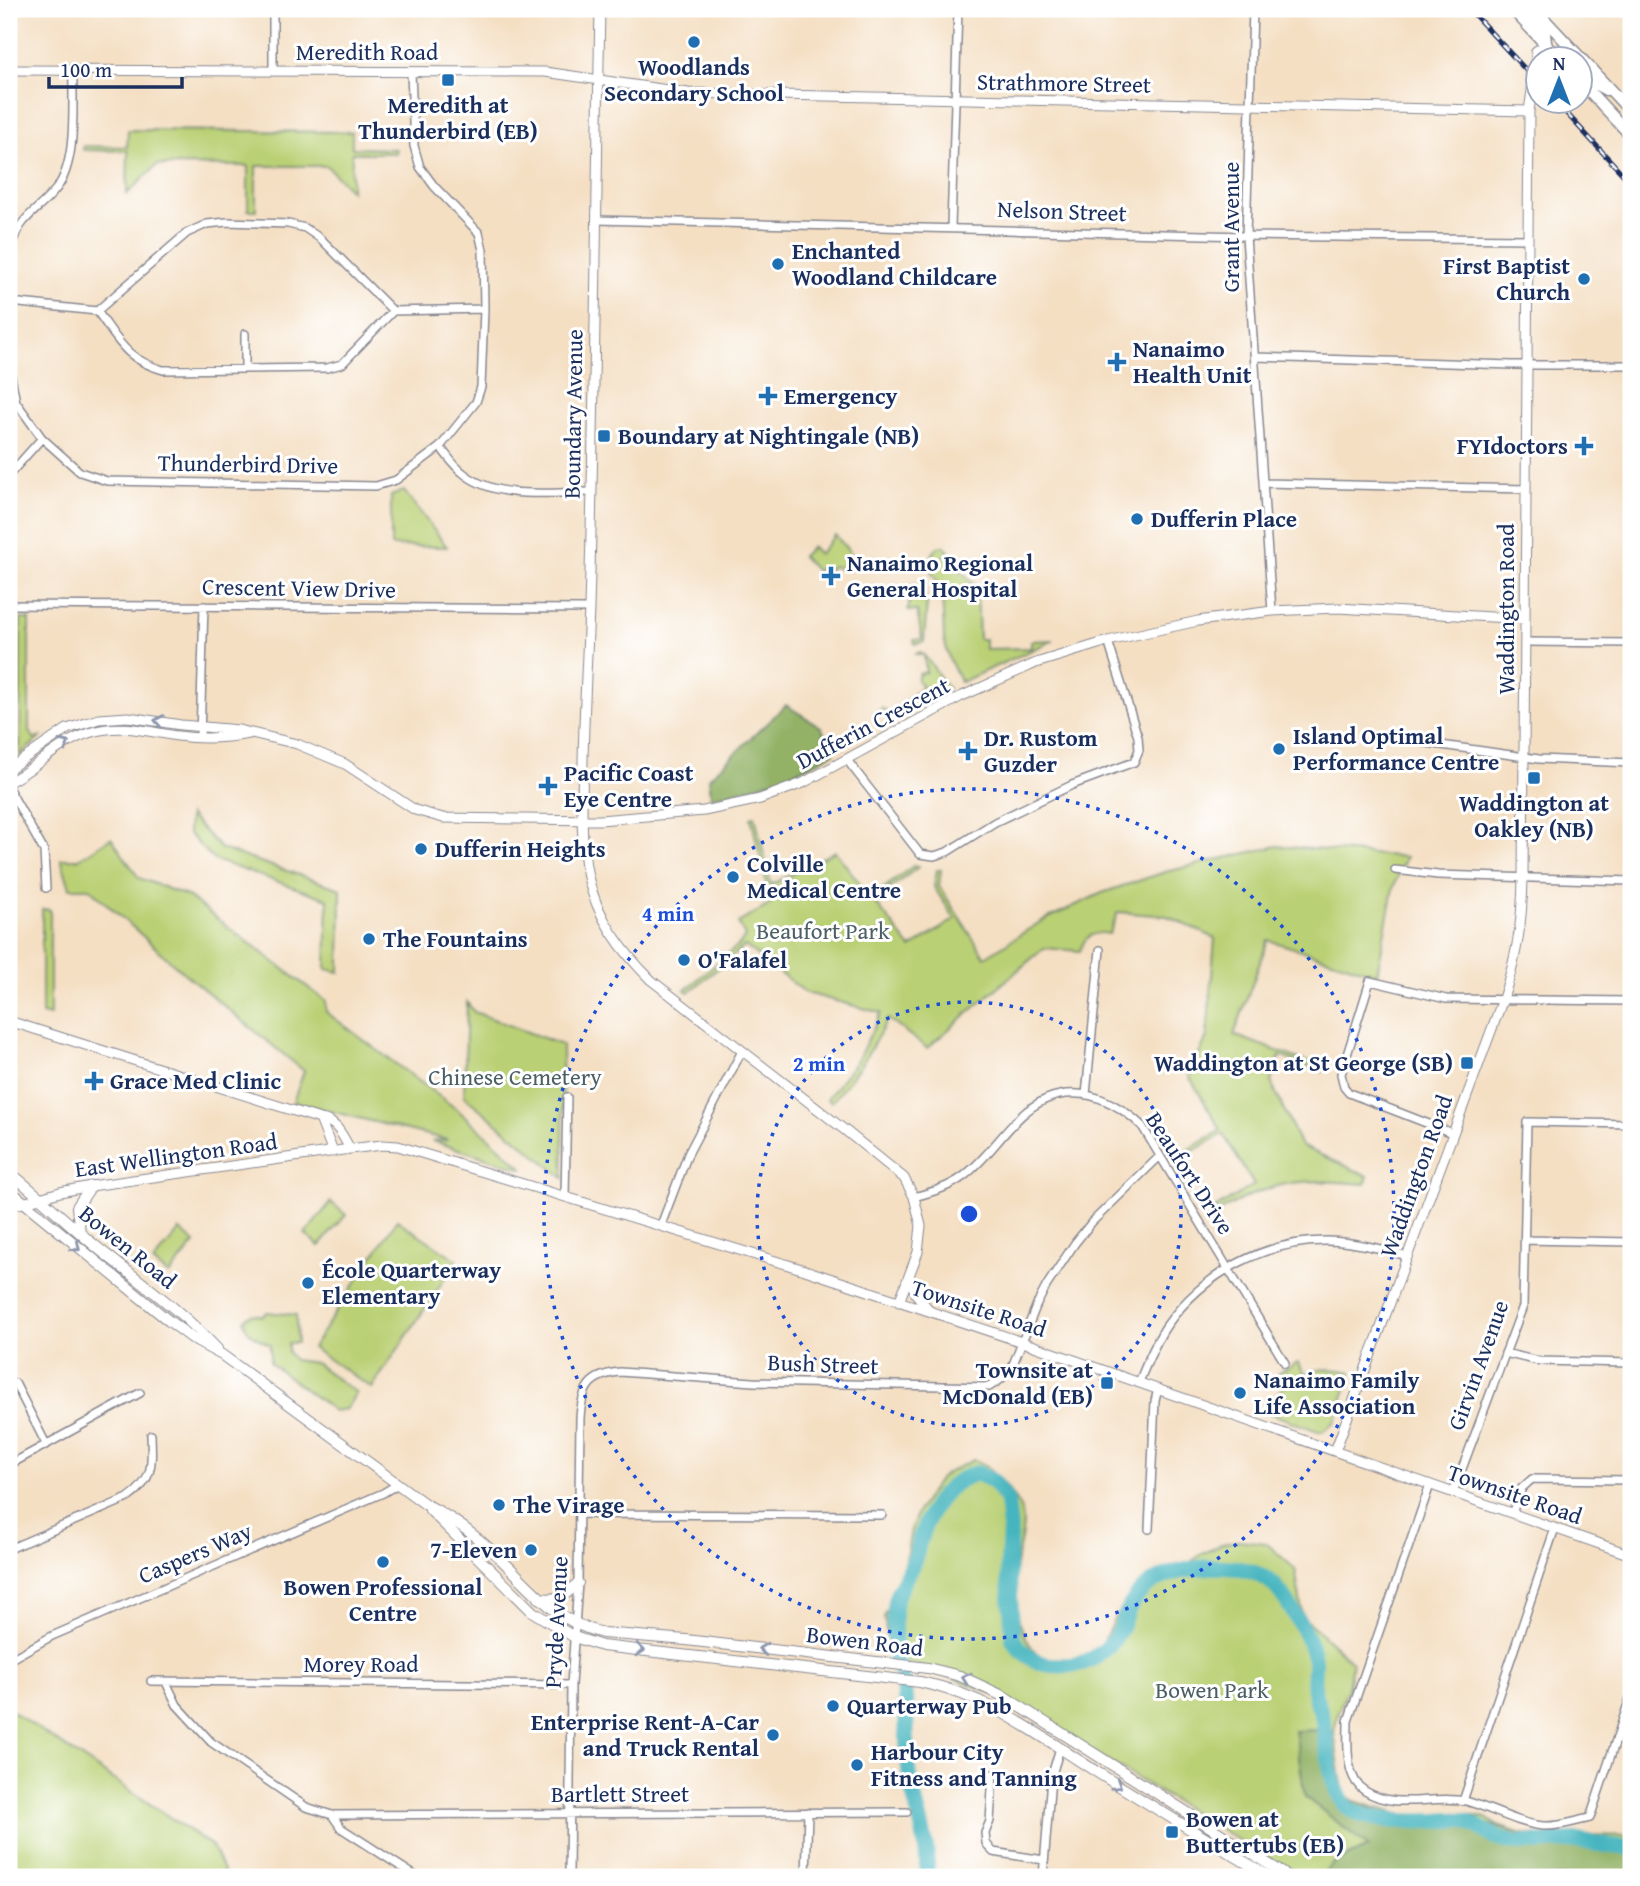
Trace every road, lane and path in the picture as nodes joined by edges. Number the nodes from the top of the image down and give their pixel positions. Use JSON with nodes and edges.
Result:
{"nodes":[{"id":1,"x":273,"y":9,"type":"edge"},
{"id":2,"x":600,"y":9,"type":"edge"},
{"id":3,"x":958,"y":9,"type":"edge"},
{"id":4,"x":1253,"y":9,"type":"edge"},
{"id":5,"x":1512,"y":9,"type":"edge"},
{"id":6,"x":1524,"y":9,"type":"edge"},
{"id":7,"x":1535,"y":9,"type":"edge"},
{"id":8,"x":1547,"y":44,"type":"junction"},
{"id":9,"x":1544,"y":46,"type":"edge"},
{"id":10,"x":1556,"y":46,"type":"edge"},
{"id":11,"x":9,"y":70,"type":"edge"},
{"id":12,"x":73,"y":71,"type":"junction"},
{"id":13,"x":273,"y":71,"type":"junction"},
{"id":14,"x":411,"y":72,"type":"junction"},
{"id":15,"x":599,"y":80,"type":"junction"},
{"id":16,"x":1594,"y":83,"type":"edge"},
{"id":17,"x":1594,"y":96,"type":"edge"},
{"id":18,"x":1617,"y":97,"type":"junction"},
{"id":19,"x":955,"y":100,"type":"junction"},
{"id":20,"x":1251,"y":106,"type":"junction"},
{"id":21,"x":1524,"y":111,"type":"edge"},
{"id":22,"x":1631,"y":111,"type":"edge"},
{"id":23,"x":1529,"y":116,"type":"edge"},
{"id":24,"x":1631,"y":136,"type":"edge"},
{"id":25,"x":596,"y":220,"type":"junction"},
{"id":26,"x":951,"y":228,"type":"junction"},
{"id":27,"x":1245,"y":236,"type":"junction"},
{"id":28,"x":1527,"y":239,"type":"junction"},
{"id":29,"x":10,"y":302,"type":"junction"},
{"id":30,"x":484,"y":309,"type":"junction"},
{"id":31,"x":97,"y":311,"type":"junction"},
{"id":32,"x":393,"y":311,"type":"junction"},
{"id":33,"x":245,"y":334,"type":"dead end"},
{"id":34,"x":1256,"y":357,"type":"junction"},
{"id":35,"x":1527,"y":365,"type":"junction"},
{"id":36,"x":1631,"y":365,"type":"edge"},
{"id":37,"x":245,"y":369,"type":"junction"},
{"id":38,"x":43,"y":438,"type":"junction"},
{"id":39,"x":440,"y":447,"type":"junction"},
{"id":40,"x":9,"y":475,"type":"edge"},
{"id":41,"x":1264,"y":483,"type":"junction"},
{"id":42,"x":1526,"y":489,"type":"junction"},
{"id":43,"x":591,"y":492,"type":"junction"},
{"id":44,"x":9,"y":604,"type":"edge"},
{"id":45,"x":204,"y":606,"type":"junction"},
{"id":46,"x":589,"y":609,"type":"junction"},
{"id":47,"x":1272,"y":611,"type":"junction"},
{"id":48,"x":1525,"y":619,"type":"junction"},
{"id":49,"x":1108,"y":641,"type":"junction"},
{"id":50,"x":1525,"y":642,"type":"junction"},
{"id":51,"x":1631,"y":643,"type":"edge"},
{"id":52,"x":200,"y":732,"type":"junction"},
{"id":53,"x":1420,"y":741,"type":"dead end"},
{"id":54,"x":1524,"y":758,"type":"junction"},
{"id":55,"x":847,"y":760,"type":"junction"},
{"id":56,"x":1631,"y":763,"type":"edge"},
{"id":57,"x":9,"y":769,"type":"edge"},
{"id":58,"x":9,"y":782,"type":"edge"},
{"id":59,"x":9,"y":789,"type":"edge"},
{"id":60,"x":582,"y":820,"type":"junction"},
{"id":61,"x":1395,"y":870,"type":"dead end"},
{"id":62,"x":1523,"y":879,"type":"junction"},
{"id":63,"x":1631,"y":881,"type":"edge"},
{"id":64,"x":46,"y":888,"type":"dead end"},
{"id":65,"x":1100,"y":950,"type":"dead end"},
{"id":66,"x":1503,"y":999,"type":"junction"},
{"id":67,"x":1631,"y":1001,"type":"edge"},
{"id":68,"x":9,"y":1021,"type":"edge"},
{"id":69,"x":742,"y":1051,"type":"junction"},
{"id":70,"x":1086,"y":1095,"type":"junction"},
{"id":71,"x":567,"y":1097,"type":"dead end"},
{"id":72,"x":320,"y":1119,"type":"junction"},
{"id":73,"x":1631,"y":1124,"type":"edge"},
{"id":74,"x":1452,"y":1133,"type":"junction"},
{"id":75,"x":350,"y":1149,"type":"junction"},
{"id":76,"x":333,"y":1152,"type":"junction"},
{"id":77,"x":1160,"y":1156,"type":"junction"},
{"id":78,"x":9,"y":1172,"type":"edge"},
{"id":79,"x":91,"y":1186,"type":"junction"},
{"id":80,"x":9,"y":1190,"type":"edge"},
{"id":81,"x":565,"y":1196,"type":"junction"},
{"id":82,"x":914,"y":1196,"type":"junction"},
{"id":83,"x":40,"y":1198,"type":"junction"},
{"id":84,"x":24,"y":1203,"type":"junction"},
{"id":85,"x":9,"y":1207,"type":"edge"},
{"id":86,"x":661,"y":1225,"type":"junction"},
{"id":87,"x":80,"y":1233,"type":"junction"},
{"id":88,"x":1524,"y":1240,"type":"junction"},
{"id":89,"x":1631,"y":1242,"type":"edge"},
{"id":90,"x":1407,"y":1256,"type":"junction"},
{"id":91,"x":1228,"y":1269,"type":"junction"},
{"id":92,"x":909,"y":1274,"type":"junction"},
{"id":93,"x":899,"y":1302,"type":"junction"},
{"id":94,"x":931,"y":1312,"type":"junction"},
{"id":95,"x":1021,"y":1342,"type":"junction"},
{"id":96,"x":1506,"y":1353,"type":"junction"},
{"id":97,"x":222,"y":1354,"type":"junction"},
{"id":98,"x":1286,"y":1363,"type":"dead end"},
{"id":99,"x":1631,"y":1363,"type":"edge"},
{"id":100,"x":599,"y":1376,"type":"joint"},
{"id":101,"x":1139,"y":1382,"type":"junction"},
{"id":102,"x":15,"y":1383,"type":"dead end"},
{"id":103,"x":1158,"y":1389,"type":"junction"},
{"id":104,"x":140,"y":1393,"type":"dead end"},
{"id":105,"x":151,"y":1435,"type":"dead end"},
{"id":106,"x":46,"y":1444,"type":"junction"},
{"id":107,"x":1335,"y":1451,"type":"junction"},
{"id":108,"x":9,"y":1465,"type":"edge"},
{"id":109,"x":1631,"y":1480,"type":"edge"},
{"id":110,"x":398,"y":1484,"type":"junction"},
{"id":111,"x":1430,"y":1485,"type":"junction"},
{"id":112,"x":1452,"y":1493,"type":"junction"},
{"id":113,"x":425,"y":1504,"type":"junction"},
{"id":114,"x":1512,"y":1513,"type":"junction"},
{"id":115,"x":580,"y":1514,"type":"junction"},
{"id":116,"x":882,"y":1515,"type":"dead end"},
{"id":117,"x":1555,"y":1528,"type":"junction"},
{"id":118,"x":1149,"y":1529,"type":"dead end"},
{"id":119,"x":9,"y":1549,"type":"edge"},
{"id":120,"x":1631,"y":1555,"type":"edge"},
{"id":121,"x":578,"y":1583,"type":"junction"},
{"id":122,"x":538,"y":1598,"type":"junction"},
{"id":123,"x":575,"y":1623,"type":"junction"},
{"id":124,"x":573,"y":1637,"type":"junction"},
{"id":125,"x":9,"y":1660,"type":"edge"},
{"id":126,"x":151,"y":1681,"type":"dead end"},
{"id":127,"x":166,"y":1682,"type":"junction"},
{"id":128,"x":571,"y":1685,"type":"junction"},
{"id":129,"x":1631,"y":1695,"type":"edge"},
{"id":130,"x":1060,"y":1748,"type":"junction"},
{"id":131,"x":993,"y":1774,"type":"dead end"},
{"id":132,"x":1463,"y":1801,"type":"junction"},
{"id":133,"x":807,"y":1812,"type":"junction"},
{"id":134,"x":907,"y":1812,"type":"dead end"},
{"id":135,"x":570,"y":1814,"type":"junction"},
{"id":136,"x":332,"y":1815,"type":"junction"},
{"id":137,"x":1044,"y":1860,"type":"junction"},
{"id":138,"x":417,"y":1877,"type":"edge"},
{"id":139,"x":569,"y":1877,"type":"edge"},
{"id":140,"x":806,"y":1877,"type":"edge"},
{"id":141,"x":1043,"y":1877,"type":"edge"},
{"id":142,"x":1270,"y":1877,"type":"edge"},
{"id":143,"x":1289,"y":1877,"type":"edge"}],
"edges":[{"from":1,"to":13,"type":"street"},
{"from":2,"to":15,"type":"street","name":"Boundary Avenue"},
{"from":3,"to":19,"type":"street"},
{"from":4,"to":20,"type":"street","name":"Grant Avenue"},
{"from":5,"to":8,"type":"main road"},
{"from":6,"to":8,"type":"main road"},
{"from":7,"to":18,"type":"main road"},
{"from":8,"to":9,"type":"street","name":"Waddington Road"},
{"from":8,"to":10,"type":"main road"},
{"from":11,"to":12,"type":"street","name":"Meredith Road"},
{"from":12,"to":13,"type":"street","name":"Meredith Road"},
{"from":12,"to":29,"type":"street","name":"Thunderbird Drive"},
{"from":13,"to":14,"type":"street","name":"Meredith Road"},
{"from":14,"to":15,"type":"street","name":"Meredith Road"},
{"from":14,"to":30,"type":"street","name":"Thunderbird Drive"},
{"from":15,"to":19,"type":"street","name":"Strathmore Street"},
{"from":15,"to":25,"type":"street","name":"Boundary Avenue"},
{"from":16,"to":18,"type":"main road"},
{"from":17,"to":24,"type":"main road"},
{"from":18,"to":22,"type":"main road"},
{"from":19,"to":20,"type":"street","name":"Strathmore Street"},
{"from":19,"to":26,"type":"street"},
{"from":20,"to":21,"type":"street","name":"Strathmore Street"},
{"from":20,"to":27,"type":"street","name":"Grant Avenue"},
{"from":23,"to":28,"type":"street","name":"Waddington Road"},
{"from":25,"to":26,"type":"street","name":"Nelson Street"},
{"from":25,"to":43,"type":"street","name":"Boundary Avenue"},
{"from":26,"to":27,"type":"street","name":"Nelson Street"},
{"from":27,"to":28,"type":"street","name":"Nelson Street"},
{"from":27,"to":34,"type":"street","name":"Grant Avenue"},
{"from":28,"to":35,"type":"street","name":"Waddington Road"},
{"from":29,"to":31,"type":"street"},
{"from":29,"to":38,"type":"street","name":"Thunderbird Drive"},
{"from":30,"to":32,"type":"street"},
{"from":30,"to":39,"type":"street","name":"Thunderbird Drive"},
{"from":31,"to":32,"type":"street"},
{"from":31,"to":37,"type":"street"},
{"from":32,"to":37,"type":"street"},
{"from":33,"to":37,"type":"street"},
{"from":34,"to":35,"type":"street"},
{"from":34,"to":41,"type":"street","name":"Grant Avenue"},
{"from":35,"to":36,"type":"street"},
{"from":35,"to":42,"type":"street","name":"Waddington Road"},
{"from":38,"to":39,"type":"street","name":"Thunderbird Drive"},
{"from":38,"to":40,"type":"street"},
{"from":39,"to":43,"type":"street"},
{"from":41,"to":42,"type":"street"},
{"from":41,"to":47,"type":"street","name":"Grant Avenue"},
{"from":42,"to":48,"type":"street","name":"Waddington Road"},
{"from":43,"to":46,"type":"street","name":"Boundary Avenue"},
{"from":44,"to":45,"type":"street","name":"Crescent View Drive"},
{"from":45,"to":46,"type":"street","name":"Crescent View Drive"},
{"from":45,"to":52,"type":"street"},
{"from":46,"to":60,"type":"street","name":"Boundary Avenue"},
{"from":47,"to":48,"type":"street","name":"Dufferin Crescent"},
{"from":47,"to":49,"type":"street","name":"Dufferin Crescent"},
{"from":48,"to":50,"type":"street","name":"Waddington Road"},
{"from":49,"to":55,"type":"street","name":"Dufferin Crescent"},
{"from":49,"to":55,"type":"street"},
{"from":50,"to":51,"type":"street"},
{"from":50,"to":54,"type":"street","name":"Waddington Road"},
{"from":52,"to":57,"type":"street","name":"Dufferin Crescent","one_way":true},
{"from":58,"to":52,"type":"street","name":"Dufferin Crescent","one_way":true},
{"from":52,"to":60,"type":"street","name":"Dufferin Crescent"},
{"from":53,"to":54,"type":"street"},
{"from":54,"to":56,"type":"street"},
{"from":54,"to":62,"type":"street","name":"Waddington Road"},
{"from":55,"to":60,"type":"street","name":"Dufferin Crescent"},
{"from":59,"to":64,"type":"street"},
{"from":60,"to":69,"type":"street","name":"Boundary Avenue"},
{"from":61,"to":62,"type":"street"},
{"from":62,"to":63,"type":"street"},
{"from":62,"to":66,"type":"street","name":"Waddington Road"},
{"from":65,"to":70,"type":"street"},
{"from":66,"to":67,"type":"street"},
{"from":66,"to":74,"type":"street","name":"Waddington Road"},
{"from":66,"to":74,"type":"street"},
{"from":68,"to":72,"type":"street"},
{"from":69,"to":82,"type":"street","name":"Boundary Avenue"},
{"from":69,"to":86,"type":"street"},
{"from":70,"to":77,"type":"street","name":"Beaufort Drive"},
{"from":70,"to":82,"type":"street","name":"Beaufort Drive"},
{"from":71,"to":81,"type":"street"},
{"from":72,"to":75,"type":"street"},
{"from":72,"to":76,"type":"street"},
{"from":73,"to":88,"type":"street","name":"Girvin Avenue"},
{"from":74,"to":90,"type":"street","name":"Waddington Road"},
{"from":75,"to":76,"type":"street","name":"East Wellington Road"},
{"from":75,"to":81,"type":"street","name":"Townsite Road"},
{"from":76,"to":79,"type":"street","name":"East Wellington Road"},
{"from":77,"to":91,"type":"street","name":"Beaufort Drive"},
{"from":77,"to":95,"type":"street","name":"Bush Street"},
{"from":78,"to":83,"type":"main road","name":"Bowen Road"},
{"from":79,"to":83,"type":"street","name":"East Wellington Road"},
{"from":79,"to":87,"type":"main road"},
{"from":80,"to":84,"type":"main road","name":"Bowen Road"},
{"from":81,"to":86,"type":"street","name":"Townsite Road"},
{"from":82,"to":92,"type":"street"},
{"from":83,"to":84,"type":"street","name":"East Wellington Road"},
{"from":83,"to":87,"type":"main road","name":"Bowen Road"},
{"from":84,"to":85,"type":"street","name":"East Wellington Road"},
{"from":84,"to":97,"type":"main road","name":"Bowen Road","one_way":true},
{"from":86,"to":93,"type":"street","name":"Townsite Road"},
{"from":87,"to":97,"type":"main road","name":"Bowen Road"},
{"from":88,"to":89,"type":"street"},
{"from":88,"to":96,"type":"street","name":"Girvin Avenue"},
{"from":90,"to":91,"type":"street"},
{"from":90,"to":107,"type":"street","name":"Waddington Road"},
{"from":91,"to":98,"type":"street","name":"Beaufort Drive"},
{"from":91,"to":101,"type":"street"},
{"from":92,"to":93,"type":"street"},
{"from":92,"to":94,"type":"street"},
{"from":93,"to":94,"type":"street","name":"Townsite Road"},
{"from":94,"to":95,"type":"street","name":"Townsite Road"},
{"from":95,"to":100,"type":"street","name":"Bush Street"},
{"from":95,"to":101,"type":"street","name":"Townsite Road"},
{"from":96,"to":99,"type":"street"},
{"from":96,"to":112,"type":"street","name":"Girvin Avenue"},
{"from":97,"to":110,"type":"main road","name":"Bowen Road"},
{"from":100,"to":115,"type":"street","name":"Pryde Avenue"},
{"from":101,"to":103,"type":"street","name":"Townsite Road"},
{"from":102,"to":106,"type":"street"},
{"from":103,"to":107,"type":"street","name":"Townsite Road"},
{"from":103,"to":118,"type":"street"},
{"from":104,"to":106,"type":"street"},
{"from":105,"to":119,"type":"street"},
{"from":106,"to":108,"type":"street"},
{"from":107,"to":111,"type":"street","name":"Townsite Road"},
{"from":109,"to":114,"type":"street"},
{"from":110,"to":113,"type":"main road","name":"Bowen Road"},
{"from":110,"to":125,"type":"street","name":"Caspers Way"},
{"from":111,"to":112,"type":"street","name":"Townsite Road"},
{"from":111,"to":132,"type":"street"},
{"from":112,"to":114,"type":"street","name":"Townsite Road"},
{"from":113,"to":122,"type":"main road","name":"Bowen Road"},
{"from":113,"to":124,"type":"main road","name":"Bowen Road"},
{"from":114,"to":117,"type":"street","name":"Townsite Road"},
{"from":115,"to":116,"type":"street"},
{"from":115,"to":121,"type":"street","name":"Pryde Avenue"},
{"from":117,"to":120,"type":"street","name":"Townsite Road"},
{"from":117,"to":132,"type":"street"},
{"from":121,"to":122,"type":"main road"},
{"from":121,"to":123,"type":"street","name":"Pryde Avenue"},
{"from":122,"to":123,"type":"main road","name":"Bowen Road"},
{"from":123,"to":124,"type":"street","name":"Pryde Avenue"},
{"from":143,"to":123,"type":"main road","name":"Bowen Road","one_way":true},
{"from":124,"to":128,"type":"street","name":"Pryde Avenue"},
{"from":124,"to":130,"type":"main road","name":"Bowen Road","one_way":true},
{"from":126,"to":127,"type":"street","name":"Morey Road"},
{"from":127,"to":128,"type":"street","name":"Morey Road"},
{"from":127,"to":136,"type":"street"},
{"from":128,"to":135,"type":"street","name":"Pryde Avenue"},
{"from":129,"to":132,"type":"street"},
{"from":130,"to":137,"type":"street"},
{"from":130,"to":142,"type":"main road","name":"Bowen Road","one_way":true},
{"from":131,"to":137,"type":"street"},
{"from":133,"to":134,"type":"street","name":"Bartlett Street"},
{"from":133,"to":135,"type":"street","name":"Bartlett Street"},
{"from":133,"to":140,"type":"street"},
{"from":135,"to":136,"type":"street","name":"Bartlett Street"},
{"from":135,"to":139,"type":"street","name":"Pryde Avenue"},
{"from":136,"to":138,"type":"street"},
{"from":137,"to":141,"type":"street"}]}
